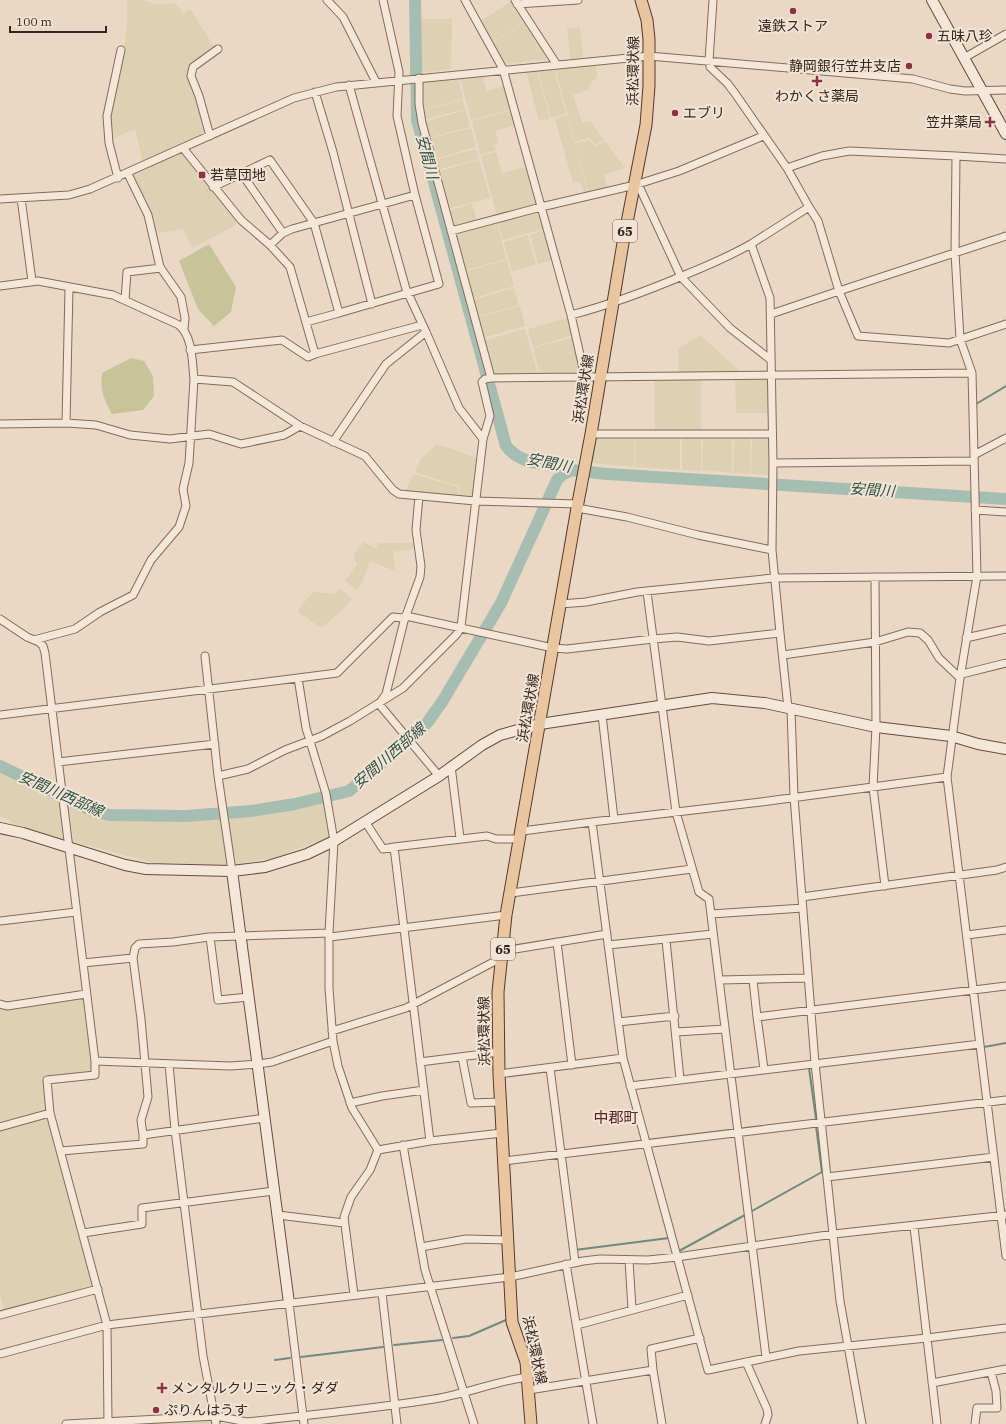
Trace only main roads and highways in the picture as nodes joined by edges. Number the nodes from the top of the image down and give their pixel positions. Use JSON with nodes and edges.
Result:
{"nodes":[{"id":1,"x":641,"y":0,"type":"edge"},
{"id":2,"x":531,"y":1424,"type":"edge"}],
"edges":[{"from":1,"to":2,"type":"main road","name":"浜松環状線","number":"65"}]}
